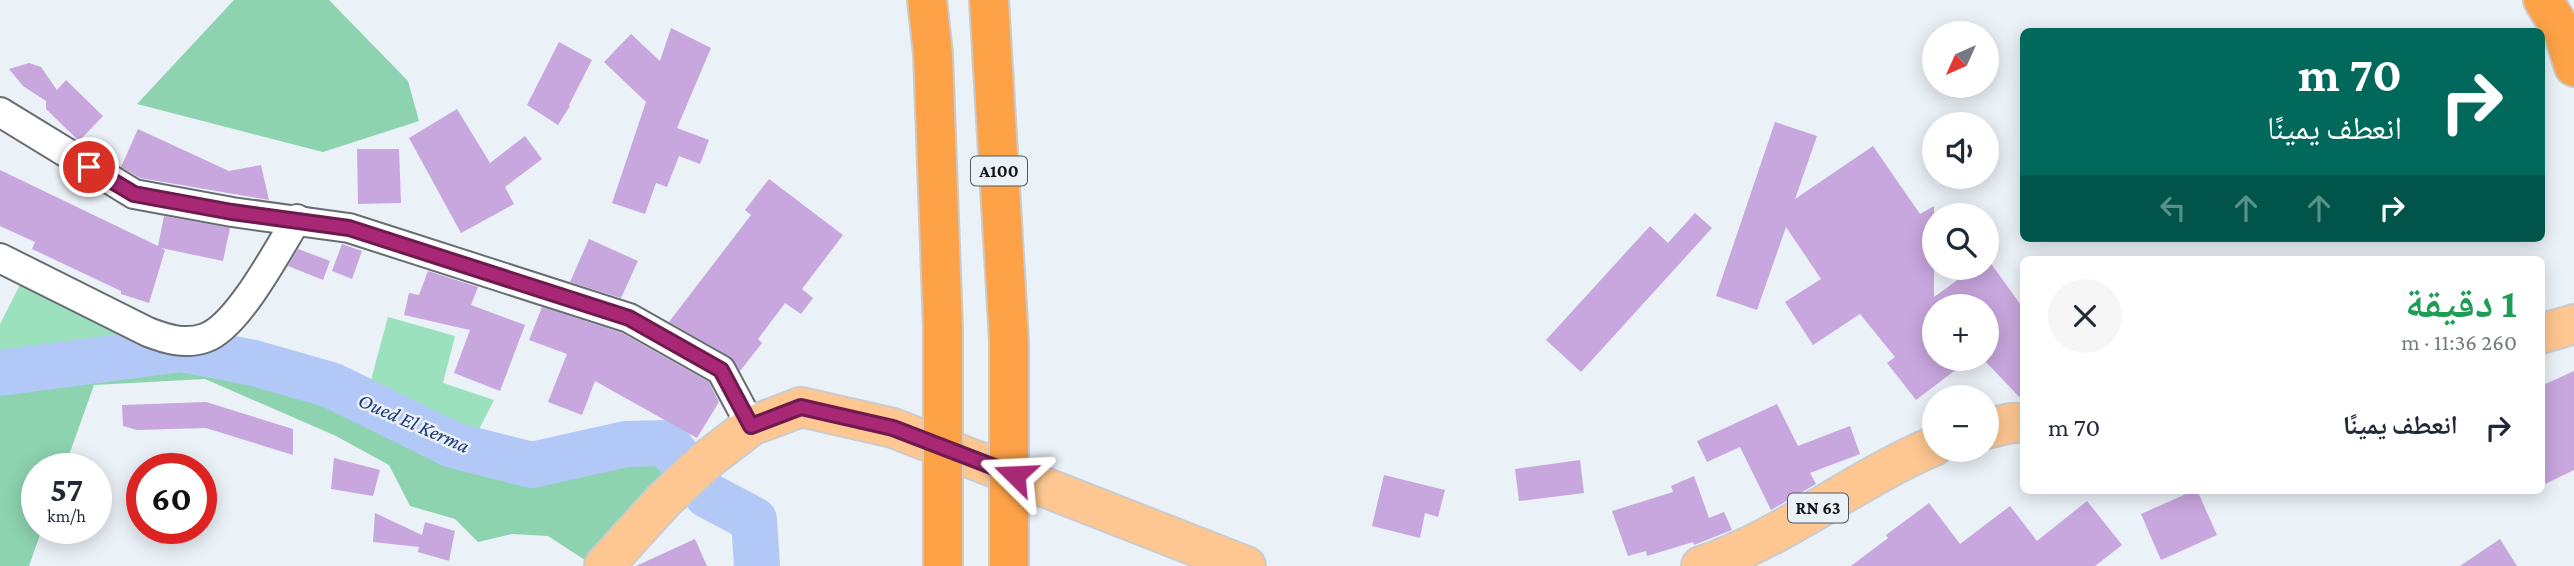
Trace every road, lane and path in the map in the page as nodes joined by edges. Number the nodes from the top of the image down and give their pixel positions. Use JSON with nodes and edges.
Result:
{"nodes":[{"id":1,"x":925,"y":0,"type":"edge"},
{"id":2,"x":989,"y":0,"type":"edge"},
{"id":3,"x":2554,"y":5,"type":"edge"},
{"id":4,"x":2574,"y":67,"type":"edge"},
{"id":5,"x":0,"y":112,"type":"edge"},
{"id":6,"x":297,"y":219,"type":"junction"},
{"id":7,"x":0,"y":258,"type":"edge"},
{"id":8,"x":2574,"y":324,"type":"edge"},
{"id":9,"x":2545,"y":333,"type":"edge"},
{"id":10,"x":2020,"y":423,"type":"edge"},
{"id":11,"x":751,"y":426,"type":"junction"},
{"id":12,"x":1999,"y":426,"type":"edge"},
{"id":13,"x":1922,"y":451,"type":"edge"},
{"id":14,"x":604,"y":566,"type":"edge"},
{"id":15,"x":943,"y":566,"type":"edge"},
{"id":16,"x":1009,"y":566,"type":"edge"},
{"id":17,"x":1247,"y":566,"type":"edge"},
{"id":18,"x":1701,"y":566,"type":"edge"}],
"edges":[{"from":1,"to":15,"type":"highway","bridge":true},
{"from":2,"to":16,"type":"highway","name":"A100","number":"A100","bridge":true},
{"from":3,"to":4,"type":"highway"},
{"from":5,"to":6,"type":"street"},
{"from":6,"to":7,"type":"street"},
{"from":6,"to":11,"type":"street"},
{"from":8,"to":9,"type":"main road"},
{"from":10,"to":12,"type":"main road"},
{"from":11,"to":14,"type":"main road"},
{"from":11,"to":17,"type":"main road"},
{"from":13,"to":18,"type":"main road","number":"RN 63"}]}
